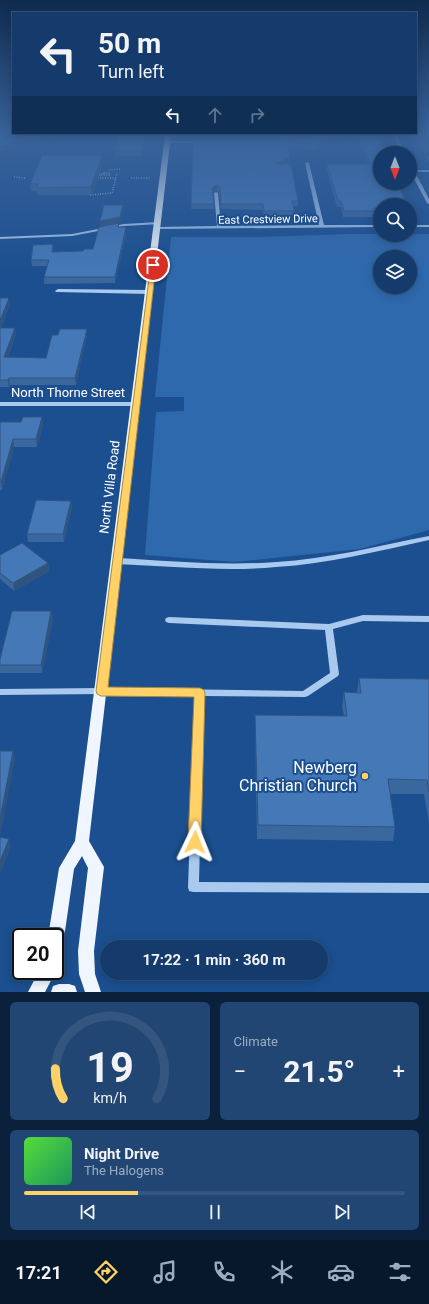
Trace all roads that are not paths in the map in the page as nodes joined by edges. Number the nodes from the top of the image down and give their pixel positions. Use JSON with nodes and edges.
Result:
{"nodes":[{"id":1,"x":162,"y":181,"type":"edge"},
{"id":2,"x":311,"y":181,"type":"edge"},
{"id":3,"x":418,"y":181,"type":"edge"},
{"id":4,"x":216,"y":193,"type":"edge"},
{"id":5,"x":429,"y":203,"type":"edge"},
{"id":6,"x":157,"y":226,"type":"junction"},
{"id":7,"x":373,"y":226,"type":"edge"},
{"id":8,"x":417,"y":226,"type":"edge"},
{"id":9,"x":429,"y":226,"type":"edge"},
{"id":10,"x":322,"y":227,"type":"junction"},
{"id":11,"x":219,"y":228,"type":"junction"},
{"id":12,"x":0,"y":238,"type":"edge"},
{"id":13,"x":58,"y":291,"type":"dead end"},
{"id":14,"x":150,"y":292,"type":"junction"},
{"id":15,"x":0,"y":404,"type":"edge"},
{"id":16,"x":137,"y":404,"type":"junction"},
{"id":17,"x":429,"y":538,"type":"edge"},
{"id":18,"x":117,"y":561,"type":"junction"},
{"id":19,"x":429,"y":619,"type":"edge"},
{"id":20,"x":169,"y":620,"type":"dead end"},
{"id":21,"x":329,"y":628,"type":"junction"},
{"id":22,"x":101,"y":691,"type":"junction"},
{"id":23,"x":0,"y":692,"type":"edge"},
{"id":24,"x":200,"y":693,"type":"junction"},
{"id":25,"x":82,"y":842,"type":"junction"},
{"id":26,"x":429,"y":888,"type":"edge"},
{"id":27,"x":58,"y":928,"type":"edge"},
{"id":28,"x":43,"y":980,"type":"edge"},
{"id":29,"x":36,"y":992,"type":"edge"},
{"id":30,"x":59,"y":992,"type":"edge"},
{"id":31,"x":69,"y":992,"type":"edge"},
{"id":32,"x":93,"y":992,"type":"edge"}],
"edges":[{"from":1,"to":6,"type":"main road","name":"North Villa Road"},
{"from":2,"to":10,"type":"street"},
{"from":3,"to":5,"type":"street"},
{"from":4,"to":11,"type":"street"},
{"from":6,"to":11,"type":"street","name":"East Crestview Drive"},
{"from":6,"to":12,"type":"street","name":"East Crestview Drive"},
{"from":6,"to":14,"type":"main road","name":"North Villa Road"},
{"from":7,"to":10,"type":"street","name":"East Crestview Drive"},
{"from":8,"to":9,"type":"street"},
{"from":10,"to":11,"type":"street","name":"East Crestview Drive"},
{"from":13,"to":14,"type":"street"},
{"from":14,"to":16,"type":"main road","name":"North Villa Road"},
{"from":15,"to":16,"type":"street","name":"North Thorne Street"},
{"from":16,"to":18,"type":"main road","name":"North Villa Road"},
{"from":17,"to":18,"type":"street"},
{"from":18,"to":22,"type":"main road","name":"North Villa Road"},
{"from":19,"to":21,"type":"street"},
{"from":20,"to":21,"type":"street"},
{"from":21,"to":24,"type":"street"},
{"from":22,"to":23,"type":"street"},
{"from":22,"to":24,"type":"street"},
{"from":22,"to":25,"type":"main road","name":"North Villa Road"},
{"from":24,"to":26,"type":"street"},
{"from":25,"to":27,"type":"main road","name":"North Villa Road"},
{"from":25,"to":32,"type":"main road"},
{"from":28,"to":29,"type":"main road"},
{"from":30,"to":31,"type":"main road"}]}
